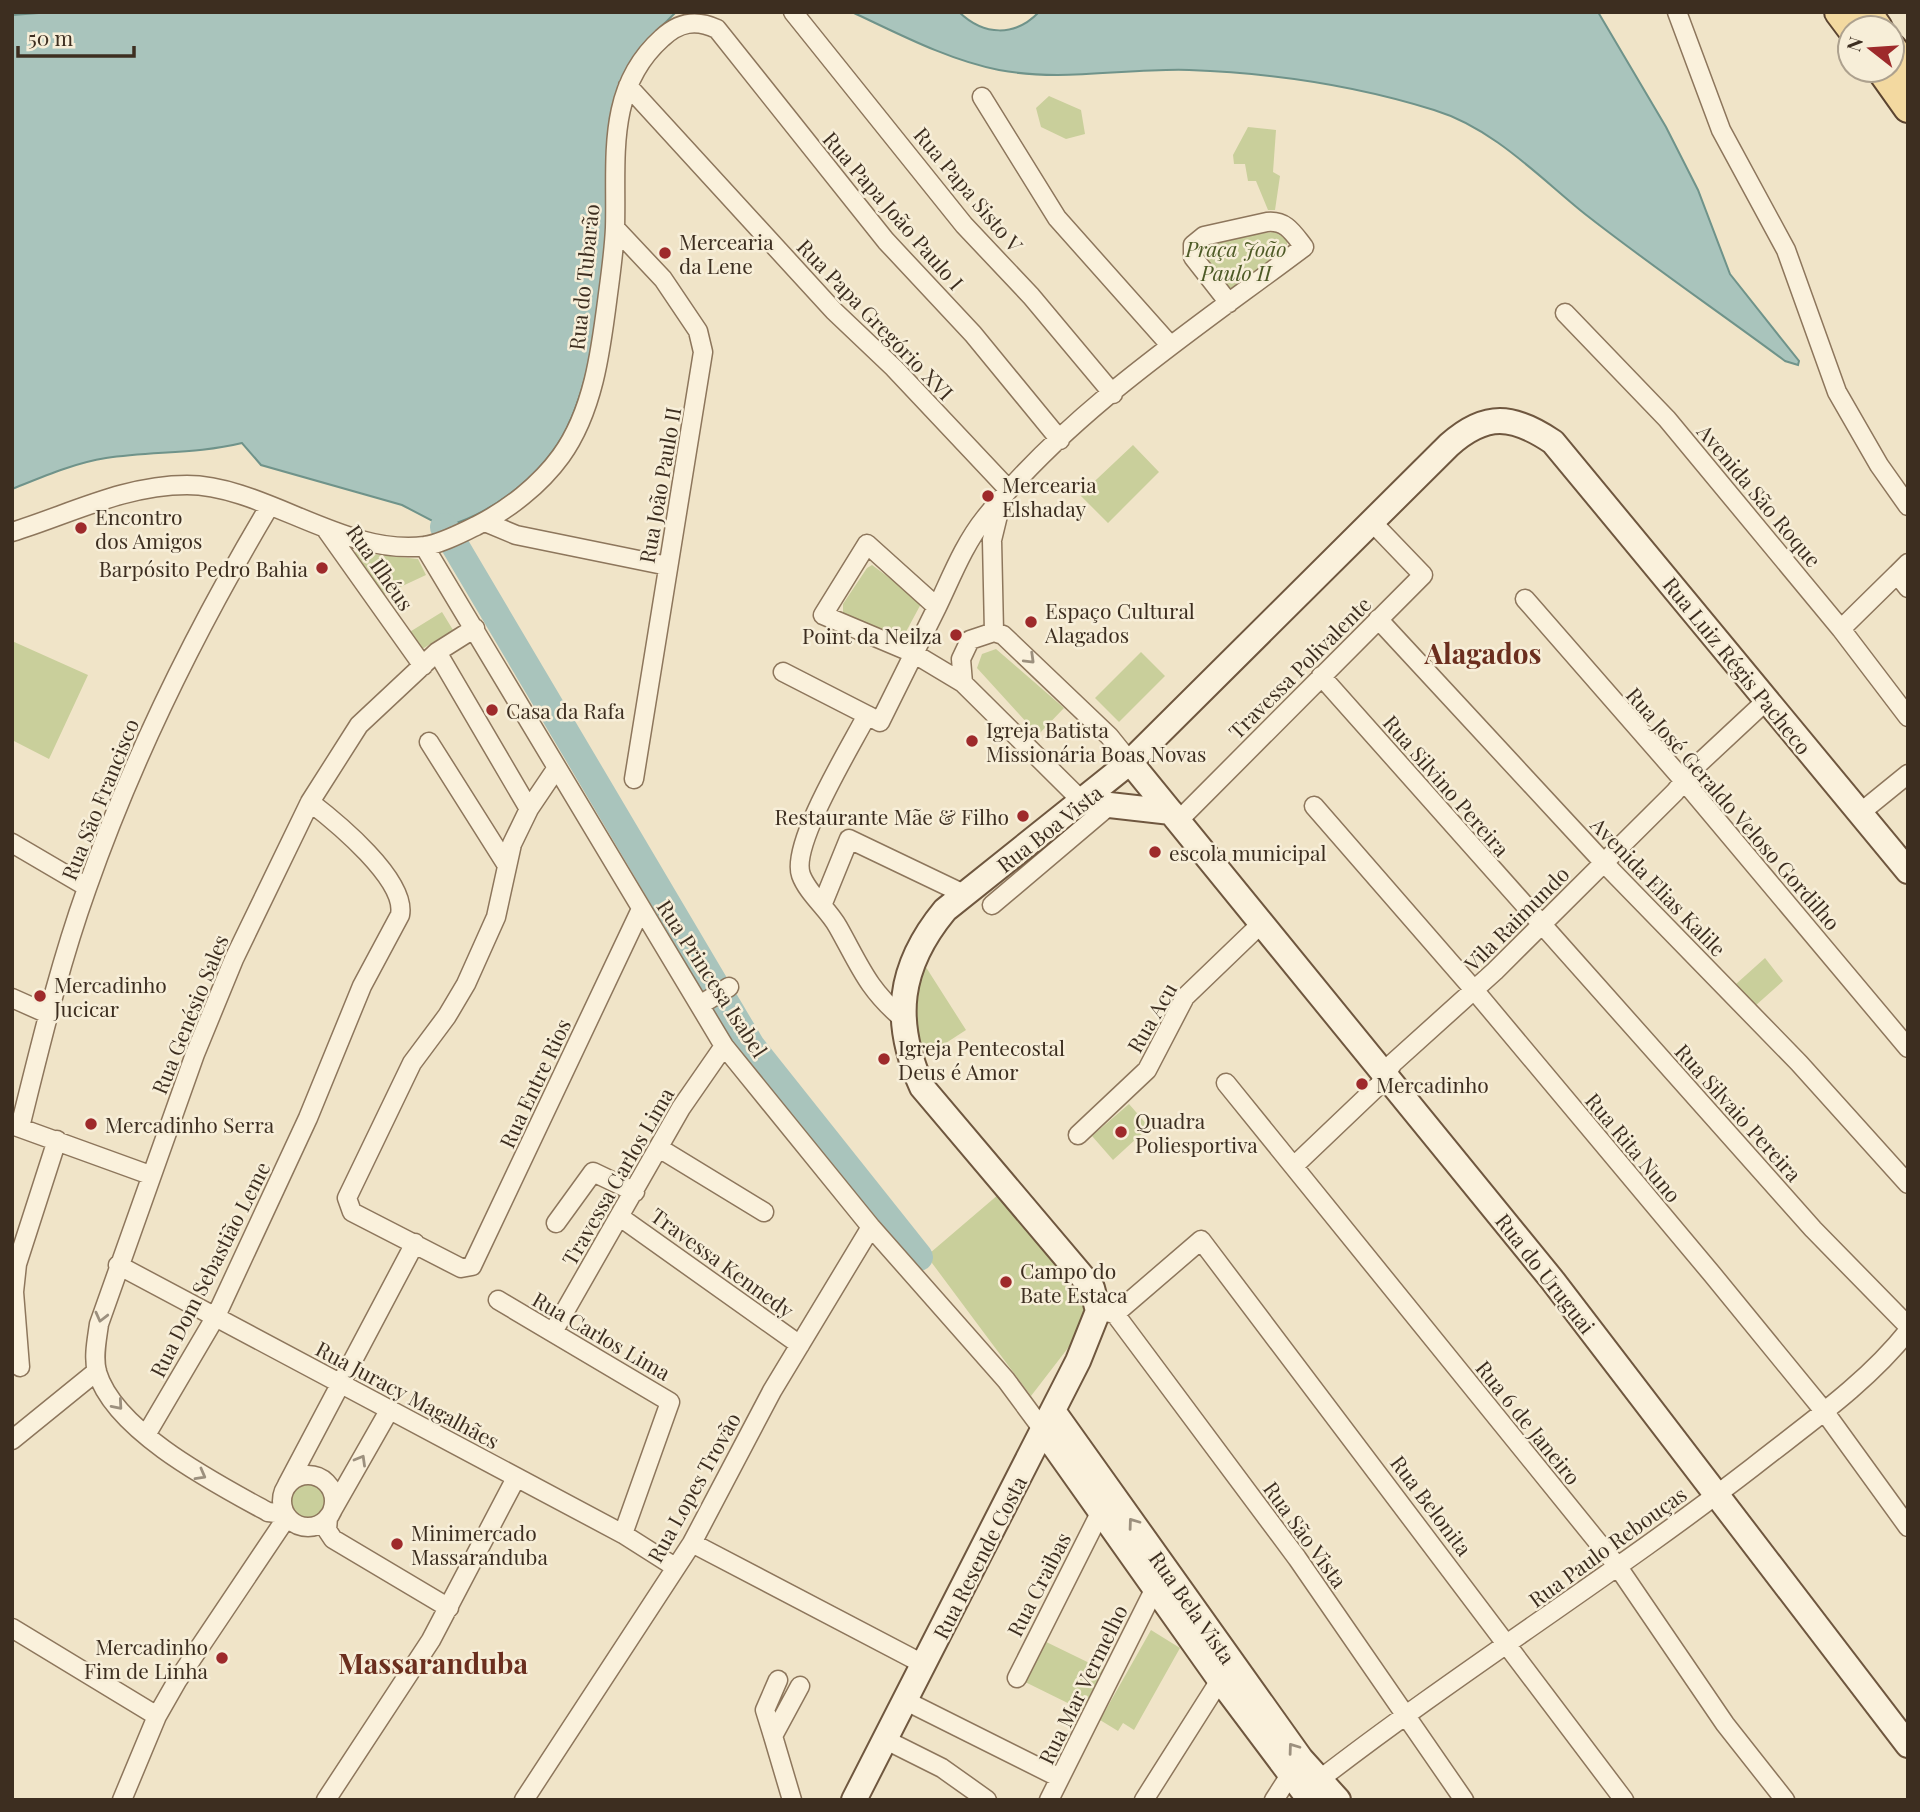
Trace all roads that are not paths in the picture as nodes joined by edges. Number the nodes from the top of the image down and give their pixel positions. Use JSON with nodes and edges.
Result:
{"nodes":[{"id":1,"x":793,"y":12,"type":"edge"},
{"id":2,"x":1677,"y":12,"type":"edge"},
{"id":3,"x":689,"y":23,"type":"joint"},
{"id":4,"x":1891,"y":84,"type":"edge"},
{"id":5,"x":628,"y":86,"type":"junction"},
{"id":6,"x":982,"y":97,"type":"dead end"},
{"id":7,"x":1908,"y":108,"type":"edge"},
{"id":8,"x":614,"y":228,"type":"junction"},
{"id":9,"x":1229,"y":303,"type":"junction"},
{"id":10,"x":1565,"y":313,"type":"dead end"},
{"id":11,"x":1170,"y":345,"type":"junction"},
{"id":12,"x":1113,"y":394,"type":"junction"},
{"id":13,"x":1059,"y":440,"type":"junction"},
{"id":14,"x":1569,"y":459,"type":"joint"},
{"id":15,"x":1005,"y":494,"type":"junction"},
{"id":16,"x":1908,"y":506,"type":"edge"},
{"id":17,"x":269,"y":507,"type":"junction"},
{"id":18,"x":485,"y":522,"type":"junction"},
{"id":19,"x":1372,"y":522,"type":"junction"},
{"id":20,"x":325,"y":528,"type":"junction"},
{"id":21,"x":12,"y":532,"type":"edge"},
{"id":22,"x":431,"y":544,"type":"junction"},
{"id":23,"x":958,"y":565,"type":"junction"},
{"id":24,"x":668,"y":566,"type":"junction"},
{"id":25,"x":991,"y":571,"type":"junction"},
{"id":26,"x":1904,"y":575,"type":"edge"},
{"id":27,"x":1525,"y":599,"type":"dead end"},
{"id":28,"x":937,"y":607,"type":"junction"},
{"id":29,"x":1378,"y":619,"type":"junction"},
{"id":30,"x":475,"y":628,"type":"junction"},
{"id":31,"x":1841,"y":629,"type":"junction"},
{"id":32,"x":993,"y":632,"type":"junction"},
{"id":33,"x":437,"y":652,"type":"junction"},
{"id":34,"x":913,"y":653,"type":"junction"},
{"id":35,"x":423,"y":666,"type":"junction"},
{"id":36,"x":783,"y":672,"type":"dead end"},
{"id":37,"x":1321,"y":676,"type":"junction"},
{"id":38,"x":963,"y":683,"type":"junction"},
{"id":39,"x":1766,"y":701,"type":"junction"},
{"id":40,"x":867,"y":715,"type":"junction"},
{"id":41,"x":1908,"y":717,"type":"edge"},
{"id":42,"x":429,"y":742,"type":"dead end"},
{"id":43,"x":1130,"y":762,"type":"junction"},
{"id":44,"x":556,"y":769,"type":"junction"},
{"id":45,"x":1908,"y":774,"type":"edge"},
{"id":46,"x":634,"y":779,"type":"dead end"},
{"id":47,"x":1684,"y":781,"type":"junction"},
{"id":48,"x":310,"y":802,"type":"junction"},
{"id":49,"x":1083,"y":802,"type":"junction"},
{"id":50,"x":1109,"y":806,"type":"junction"},
{"id":51,"x":1314,"y":806,"type":"dead end"},
{"id":52,"x":529,"y":809,"type":"junction"},
{"id":53,"x":1860,"y":813,"type":"junction"},
{"id":54,"x":1175,"y":816,"type":"junction"},
{"id":55,"x":12,"y":843,"type":"edge"},
{"id":56,"x":1604,"y":863,"type":"junction"},
{"id":57,"x":506,"y":864,"type":"junction"},
{"id":58,"x":1908,"y":871,"type":"edge"},
{"id":59,"x":87,"y":887,"type":"junction"},
{"id":60,"x":964,"y":894,"type":"junction"},
{"id":61,"x":822,"y":903,"type":"junction"},
{"id":62,"x":992,"y":905,"type":"dead end"},
{"id":63,"x":641,"y":909,"type":"junction"},
{"id":64,"x":1264,"y":922,"type":"junction"},
{"id":65,"x":1540,"y":925,"type":"junction"},
{"id":66,"x":729,"y":987,"type":"dead end"},
{"id":67,"x":1475,"y":991,"type":"junction"},
{"id":68,"x":12,"y":998,"type":"edge"},
{"id":69,"x":700,"y":1005,"type":"junction"},
{"id":70,"x":48,"y":1014,"type":"junction"},
{"id":71,"x":902,"y":1017,"type":"junction"},
{"id":72,"x":724,"y":1046,"type":"junction"},
{"id":73,"x":1908,"y":1048,"type":"edge"},
{"id":74,"x":1386,"y":1073,"type":"junction"},
{"id":75,"x":1226,"y":1083,"type":"dead end"},
{"id":76,"x":16,"y":1126,"type":"edge"},
{"id":77,"x":1077,"y":1135,"type":"dead end"},
{"id":78,"x":57,"y":1140,"type":"junction"},
{"id":79,"x":659,"y":1148,"type":"junction"},
{"id":80,"x":1295,"y":1165,"type":"junction"},
{"id":81,"x":150,"y":1175,"type":"junction"},
{"id":82,"x":1908,"y":1184,"type":"edge"},
{"id":83,"x":635,"y":1192,"type":"junction"},
{"id":84,"x":764,"y":1212,"type":"dead end"},
{"id":85,"x":621,"y":1217,"type":"junction"},
{"id":86,"x":556,"y":1223,"type":"dead end"},
{"id":87,"x":871,"y":1227,"type":"junction"},
{"id":88,"x":415,"y":1243,"type":"junction"},
{"id":89,"x":118,"y":1265,"type":"junction"},
{"id":90,"x":498,"y":1300,"type":"dead end"},
{"id":91,"x":1106,"y":1313,"type":"junction"},
{"id":92,"x":216,"y":1316,"type":"junction"},
{"id":93,"x":1908,"y":1329,"type":"edge"},
{"id":94,"x":553,"y":1332,"type":"junction"},
{"id":95,"x":800,"y":1345,"type":"junction"},
{"id":96,"x":20,"y":1367,"type":"dead end"},
{"id":97,"x":97,"y":1371,"type":"junction"},
{"id":98,"x":340,"y":1383,"type":"junction"},
{"id":99,"x":390,"y":1409,"type":"junction"},
{"id":100,"x":1824,"y":1411,"type":"junction"},
{"id":101,"x":1048,"y":1420,"type":"junction"},
{"id":102,"x":146,"y":1434,"type":"junction"},
{"id":103,"x":12,"y":1440,"type":"edge"},
{"id":104,"x":516,"y":1478,"type":"junction"},
{"id":105,"x":287,"y":1485,"type":"junction"},
{"id":106,"x":1719,"y":1493,"type":"junction"},
{"id":107,"x":1101,"y":1511,"type":"junction"},
{"id":108,"x":290,"y":1519,"type":"junction"},
{"id":109,"x":329,"y":1520,"type":"junction"},
{"id":110,"x":1908,"y":1527,"type":"edge"},
{"id":111,"x":623,"y":1534,"type":"junction"},
{"id":112,"x":692,"y":1543,"type":"junction"},
{"id":113,"x":675,"y":1567,"type":"junction"},
{"id":114,"x":1618,"y":1567,"type":"junction"},
{"id":115,"x":1155,"y":1588,"type":"junction"},
{"id":116,"x":449,"y":1608,"type":"junction"},
{"id":117,"x":12,"y":1628,"type":"edge"},
{"id":118,"x":1509,"y":1644,"type":"junction"},
{"id":119,"x":925,"y":1665,"type":"junction"},
{"id":120,"x":1017,"y":1678,"type":"dead end"},
{"id":121,"x":778,"y":1680,"type":"dead end"},
{"id":122,"x":1220,"y":1680,"type":"junction"},
{"id":123,"x":800,"y":1686,"type":"dead end"},
{"id":124,"x":906,"y":1701,"type":"junction"},
{"id":125,"x":1403,"y":1715,"type":"junction"},
{"id":126,"x":157,"y":1716,"type":"junction"},
{"id":127,"x":773,"y":1736,"type":"junction"},
{"id":128,"x":886,"y":1740,"type":"junction"},
{"id":129,"x":1908,"y":1745,"type":"edge"},
{"id":130,"x":1290,"y":1775,"type":"junction"},
{"id":131,"x":1060,"y":1779,"type":"junction"},
{"id":132,"x":1314,"y":1790,"type":"edge"},
{"id":133,"x":122,"y":1800,"type":"edge"},
{"id":134,"x":326,"y":1800,"type":"edge"},
{"id":135,"x":524,"y":1800,"type":"edge"},
{"id":136,"x":792,"y":1800,"type":"edge"},
{"id":137,"x":854,"y":1800,"type":"edge"},
{"id":138,"x":987,"y":1800,"type":"edge"},
{"id":139,"x":1049,"y":1800,"type":"edge"},
{"id":140,"x":1144,"y":1800,"type":"edge"},
{"id":141,"x":1275,"y":1800,"type":"edge"},
{"id":142,"x":1338,"y":1800,"type":"edge"},
{"id":143,"x":1464,"y":1800,"type":"edge"},
{"id":144,"x":1624,"y":1800,"type":"edge"},
{"id":145,"x":1785,"y":1800,"type":"edge"}],
"edges":[{"from":1,"to":12,"type":"street","name":"Rua Papa Sisto V"},
{"from":2,"to":16,"type":"street"},
{"from":3,"to":5,"type":"street","name":"Rua do Tubarão"},
{"from":3,"to":13,"type":"street","name":"Rua Papa João Paulo I"},
{"from":4,"to":7,"type":"main road"},
{"from":5,"to":8,"type":"street","name":"Rua do Tubarão"},
{"from":5,"to":15,"type":"street","name":"Rua Papa Gregório XVI"},
{"from":6,"to":11,"type":"street"},
{"from":8,"to":18,"type":"street","name":"Rua do Tubarão"},
{"from":8,"to":24,"type":"street","name":"Rua João Paulo II"},
{"from":9,"to":9,"type":"street"},
{"from":9,"to":11,"type":"street"},
{"from":10,"to":31,"type":"street","name":"Avenida São Roque"},
{"from":11,"to":12,"type":"street"},
{"from":12,"to":13,"type":"street"},
{"from":13,"to":15,"type":"street"},
{"from":14,"to":19,"type":"main road","name":"Rua Boa Vista"},
{"from":14,"to":39,"type":"main road","name":"Rua Luiz Régis Pacheco"},
{"from":15,"to":23,"type":"street"},
{"from":15,"to":25,"type":"street"},
{"from":17,"to":20,"type":"street"},
{"from":17,"to":21,"type":"street"},
{"from":17,"to":59,"type":"street","name":"Rua São Francisco"},
{"from":18,"to":22,"type":"street","name":"Rua Ilhéus"},
{"from":18,"to":24,"type":"street"},
{"from":19,"to":29,"type":"street","name":"Travessa Polivalente"},
{"from":19,"to":43,"type":"main road","name":"Rua Boa Vista"},
{"from":20,"to":22,"type":"street","name":"Rua Ilhéus"},
{"from":20,"to":35,"type":"street","name":"Rua Ilhéus"},
{"from":22,"to":30,"type":"street","name":"Rua Princesa Isabel"},
{"from":23,"to":25,"type":"street"},
{"from":23,"to":28,"type":"street"},
{"from":24,"to":46,"type":"street","name":"Rua João Paulo II"},
{"from":25,"to":32,"type":"street"},
{"from":26,"to":31,"type":"street"},
{"from":27,"to":47,"type":"street","name":"Rua José Geraldo Veloso Gordilho"},
{"from":28,"to":34,"type":"street"},
{"from":28,"to":34,"type":"street"},
{"from":29,"to":37,"type":"street","name":"Travessa Polivalente"},
{"from":29,"to":56,"type":"street","name":"Avenida Elias Kalile"},
{"from":30,"to":33,"type":"street","name":"Rua Genésio Sales"},
{"from":30,"to":44,"type":"street","name":"Rua Princesa Isabel"},
{"from":31,"to":41,"type":"street","name":"Avenida São Roque"},
{"from":32,"to":38,"type":"street"},
{"from":32,"to":43,"type":"street","one_way":true},
{"from":33,"to":35,"type":"street","name":"Rua Genésio Sales"},
{"from":33,"to":52,"type":"street"},
{"from":34,"to":38,"type":"street"},
{"from":34,"to":40,"type":"street"},
{"from":35,"to":48,"type":"street","name":"Rua Genésio Sales"},
{"from":36,"to":40,"type":"street"},
{"from":37,"to":54,"type":"street","name":"Travessa Polivalente"},
{"from":37,"to":65,"type":"street","name":"Rua Silvino Pereira"},
{"from":38,"to":49,"type":"street"},
{"from":39,"to":47,"type":"street","name":"Vila Raimundo"},
{"from":39,"to":53,"type":"main road","name":"Rua Luiz Régis Pacheco"},
{"from":40,"to":61,"type":"street"},
{"from":42,"to":57,"type":"street"},
{"from":43,"to":49,"type":"main road","name":"Rua Boa Vista"},
{"from":43,"to":54,"type":"main road","name":"Rua do Uruguai"},
{"from":44,"to":52,"type":"street"},
{"from":44,"to":63,"type":"street","name":"Rua Princesa Isabel"},
{"from":45,"to":53,"type":"street"},
{"from":47,"to":56,"type":"street","name":"Vila Raimundo"},
{"from":47,"to":73,"type":"street","name":"Rua José Geraldo Veloso Gordilho"},
{"from":48,"to":81,"type":"street","name":"Rua Genésio Sales"},
{"from":48,"to":92,"type":"street","name":"Rua Dom Sebastião Leme"},
{"from":49,"to":50,"type":"main road"},
{"from":49,"to":60,"type":"main road","name":"Rua Boa Vista"},
{"from":50,"to":54,"type":"main road"},
{"from":50,"to":62,"type":"street","name":"Rua Boa Vista"},
{"from":51,"to":67,"type":"street","name":"Rua Rita Nuno"},
{"from":52,"to":57,"type":"street"},
{"from":53,"to":58,"type":"main road","name":"Rua Luiz Régis Pacheco"},
{"from":54,"to":64,"type":"main road","name":"Rua do Uruguai"},
{"from":55,"to":59,"type":"street"},
{"from":56,"to":65,"type":"street","name":"Vila Raimundo"},
{"from":56,"to":82,"type":"street","name":"Avenida Elias Kalile"},
{"from":57,"to":88,"type":"street"},
{"from":59,"to":70,"type":"street","name":"Rua São Francisco"},
{"from":60,"to":61,"type":"street"},
{"from":60,"to":71,"type":"main road","name":"Rua Boa Vista"},
{"from":61,"to":71,"type":"street"},
{"from":63,"to":69,"type":"street","name":"Rua Princesa Isabel"},
{"from":63,"to":88,"type":"street","name":"Rua Entre Rios"},
{"from":64,"to":74,"type":"main road","name":"Rua do Uruguai"},
{"from":64,"to":77,"type":"street","name":"Rua Acu"},
{"from":65,"to":67,"type":"street","name":"Vila Raimundo"},
{"from":65,"to":93,"type":"street","name":"Rua Silvaio Pereira"},
{"from":66,"to":69,"type":"street"},
{"from":67,"to":74,"type":"street","name":"Vila Raimundo"},
{"from":67,"to":100,"type":"street","name":"Rua Rita Nuno"},
{"from":68,"to":70,"type":"street"},
{"from":69,"to":72,"type":"street","name":"Rua Princesa Isabel"},
{"from":70,"to":76,"type":"street","name":"Rua São Francisco"},
{"from":71,"to":91,"type":"main road","name":"Rua Boa Vista"},
{"from":72,"to":79,"type":"street","name":"Travessa Carlos Lima"},
{"from":72,"to":87,"type":"street","name":"Rua Princesa Isabel"},
{"from":74,"to":80,"type":"street","name":"Vila Raimundo"},
{"from":74,"to":106,"type":"main road","name":"Rua do Uruguai"},
{"from":75,"to":80,"type":"street","name":"Rua 6 de Janeiro"},
{"from":76,"to":78,"type":"street"},
{"from":78,"to":81,"type":"street"},
{"from":78,"to":96,"type":"street"},
{"from":79,"to":83,"type":"street","name":"Travessa Carlos Lima"},
{"from":79,"to":84,"type":"street"},
{"from":80,"to":114,"type":"street","name":"Rua 6 de Janeiro"},
{"from":81,"to":89,"type":"street","name":"Rua Genésio Sales"},
{"from":83,"to":85,"type":"street","name":"Travessa Carlos Lima"},
{"from":83,"to":86,"type":"street"},
{"from":85,"to":94,"type":"street","name":"Travessa Carlos Lima"},
{"from":85,"to":95,"type":"street","name":"Travessa Kennedy"},
{"from":87,"to":95,"type":"street","name":"Rua Lopes Trovão"},
{"from":87,"to":101,"type":"street","name":"Rua Princesa Isabel"},
{"from":88,"to":98,"type":"street"},
{"from":89,"to":92,"type":"street","name":"Rua Juracy Magalhães"},
{"from":89,"to":97,"type":"street","name":"Rua Genésio Sales","one_way":true},
{"from":90,"to":94,"type":"street","name":"Rua Carlos Lima"},
{"from":91,"to":101,"type":"main road","name":"Rua Resende Costa"},
{"from":91,"to":118,"type":"street","name":"Rua Belonita"},
{"from":91,"to":125,"type":"street","name":"Rua São Vista"},
{"from":92,"to":98,"type":"street","name":"Rua Juracy Magalhães"},
{"from":92,"to":102,"type":"street","name":"Rua Dom Sebastião Leme"},
{"from":93,"to":100,"type":"street","name":"Rua Paulo Rebouças"},
{"from":94,"to":111,"type":"street","name":"Rua Carlos Lima"},
{"from":95,"to":112,"type":"street","name":"Rua Lopes Trovão"},
{"from":97,"to":102,"type":"street","one_way":true},
{"from":97,"to":103,"type":"street"},
{"from":98,"to":99,"type":"street","name":"Rua Juracy Magalhães"},
{"from":98,"to":105,"type":"street"},
{"from":99,"to":104,"type":"street","name":"Rua Juracy Magalhães"},
{"from":109,"to":99,"type":"street","one_way":true},
{"from":100,"to":106,"type":"street","name":"Rua Paulo Rebouças"},
{"from":100,"to":110,"type":"street","name":"Rua Rita Nuno"},
{"from":101,"to":107,"type":"main road","name":"Rua Bela Vista"},
{"from":101,"to":119,"type":"main road","name":"Rua Resende Costa"},
{"from":132,"to":101,"type":"main road","name":"Rua Bela Vista","one_way":true},
{"from":102,"to":108,"type":"street","one_way":true},
{"from":104,"to":111,"type":"street","name":"Rua Juracy Magalhães"},
{"from":104,"to":116,"type":"street"},
{"from":105,"to":108,"type":"street"},
{"from":105,"to":109,"type":"street"},
{"from":106,"to":114,"type":"street","name":"Rua Paulo Rebouças"},
{"from":106,"to":129,"type":"main road","name":"Rua do Uruguai"},
{"from":107,"to":115,"type":"main road","name":"Rua Bela Vista"},
{"from":107,"to":120,"type":"street","name":"Rua Craibas"},
{"from":108,"to":109,"type":"street"},
{"from":108,"to":126,"type":"street"},
{"from":109,"to":116,"type":"street"},
{"from":111,"to":113,"type":"street","name":"Rua Juracy Magalhães"},
{"from":112,"to":113,"type":"street","name":"Rua Lopes Trovão"},
{"from":112,"to":119,"type":"street"},
{"from":113,"to":135,"type":"street","name":"Rua Lopes Trovão"},
{"from":114,"to":118,"type":"street","name":"Rua Paulo Rebouças"},
{"from":114,"to":145,"type":"street","name":"Rua 6 de Janeiro"},
{"from":115,"to":122,"type":"main road","name":"Rua Bela Vista"},
{"from":115,"to":131,"type":"street","name":"Rua Mar Vermelho"},
{"from":116,"to":134,"type":"street"},
{"from":117,"to":126,"type":"street"},
{"from":118,"to":125,"type":"street","name":"Rua Paulo Rebouças"},
{"from":118,"to":144,"type":"street","name":"Rua Belonita"},
{"from":119,"to":124,"type":"main road","name":"Rua Resende Costa"},
{"from":121,"to":127,"type":"street"},
{"from":122,"to":130,"type":"main road","name":"Rua Bela Vista"},
{"from":122,"to":140,"type":"street"},
{"from":123,"to":127,"type":"street"},
{"from":124,"to":128,"type":"main road","name":"Rua Resende Costa"},
{"from":124,"to":131,"type":"street"},
{"from":125,"to":132,"type":"street","name":"Rua Paulo Rebouças"},
{"from":125,"to":143,"type":"street","name":"Rua São Vista"},
{"from":126,"to":133,"type":"street"},
{"from":127,"to":136,"type":"street"},
{"from":128,"to":137,"type":"main road","name":"Rua Resende Costa"},
{"from":128,"to":138,"type":"street"},
{"from":130,"to":132,"type":"main road","name":"Rua Bela Vista"},
{"from":130,"to":141,"type":"street"},
{"from":131,"to":139,"type":"street","name":"Rua Mar Vermelho"},
{"from":132,"to":142,"type":"main road","name":"Rua Bela Vista"}]}
